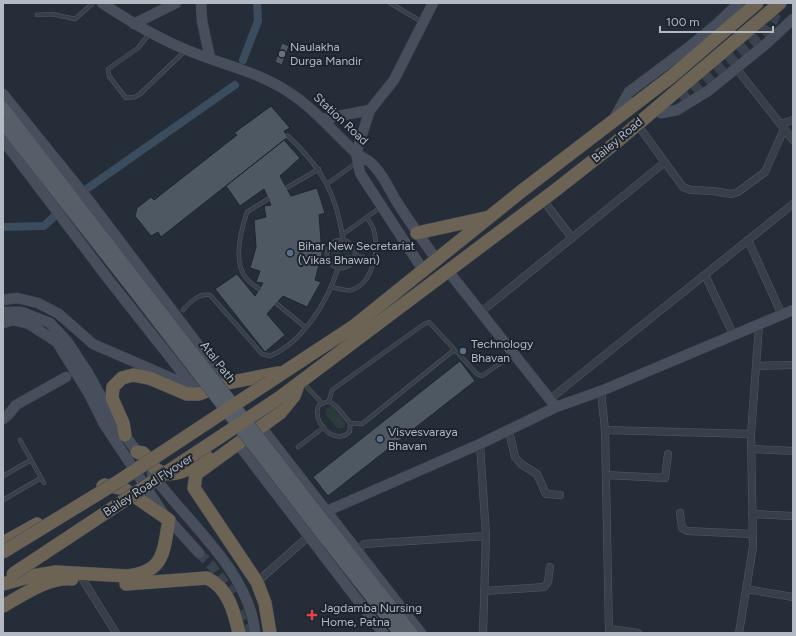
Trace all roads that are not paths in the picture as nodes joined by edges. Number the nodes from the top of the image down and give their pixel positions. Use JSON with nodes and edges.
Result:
{"nodes":[{"id":1,"x":93,"y":3,"type":"edge"},
{"id":2,"x":102,"y":3,"type":"edge"},
{"id":3,"x":176,"y":3,"type":"edge"},
{"id":4,"x":201,"y":3,"type":"edge"},
{"id":5,"x":390,"y":3,"type":"edge"},
{"id":6,"x":433,"y":3,"type":"edge"},
{"id":7,"x":739,"y":3,"type":"edge"},
{"id":8,"x":757,"y":3,"type":"edge"},
{"id":9,"x":780,"y":3,"type":"edge"},
{"id":10,"x":37,"y":15,"type":"dead end"},
{"id":11,"x":793,"y":18,"type":"edge"},
{"id":12,"x":422,"y":22,"type":"junction"},
{"id":13,"x":134,"y":24,"type":"junction"},
{"id":14,"x":150,"y":33,"type":"junction"},
{"id":15,"x":186,"y":50,"type":"junction"},
{"id":16,"x":210,"y":58,"type":"junction"},
{"id":17,"x":736,"y":68,"type":"junction"},
{"id":18,"x":3,"y":94,"type":"edge"},
{"id":19,"x":682,"y":100,"type":"tunnel mouth"},
{"id":20,"x":3,"y":107,"type":"edge"},
{"id":21,"x":370,"y":110,"type":"junction"},
{"id":22,"x":656,"y":112,"type":"junction"},
{"id":23,"x":323,"y":119,"type":"junction"},
{"id":24,"x":614,"y":119,"type":"junction"},
{"id":25,"x":793,"y":120,"type":"edge"},
{"id":26,"x":3,"y":124,"type":"edge"},
{"id":27,"x":637,"y":124,"type":"junction"},
{"id":28,"x":782,"y":126,"type":"junction"},
{"id":29,"x":288,"y":136,"type":"dead end"},
{"id":30,"x":3,"y":140,"type":"edge"},
{"id":31,"x":793,"y":140,"type":"edge"},
{"id":32,"x":357,"y":157,"type":"junction"},
{"id":33,"x":665,"y":162,"type":"junction"},
{"id":34,"x":319,"y":169,"type":"junction"},
{"id":35,"x":328,"y":184,"type":"junction"},
{"id":36,"x":288,"y":187,"type":"dead end"},
{"id":37,"x":60,"y":188,"type":"junction"},
{"id":38,"x":523,"y":190,"type":"junction"},
{"id":39,"x":548,"y":196,"type":"junction"},
{"id":40,"x":268,"y":199,"type":"dead end"},
{"id":41,"x":382,"y":207,"type":"junction"},
{"id":42,"x":792,"y":207,"type":"edge"},
{"id":43,"x":85,"y":212,"type":"junction"},
{"id":44,"x":367,"y":217,"type":"junction"},
{"id":45,"x":489,"y":217,"type":"junction"},
{"id":46,"x":417,"y":233,"type":"junction"},
{"id":47,"x":342,"y":235,"type":"junction"},
{"id":48,"x":572,"y":238,"type":"junction"},
{"id":49,"x":343,"y":240,"type":"junction"},
{"id":50,"x":748,"y":240,"type":"junction"},
{"id":51,"x":356,"y":255,"type":"junction"},
{"id":52,"x":436,"y":259,"type":"junction"},
{"id":53,"x":373,"y":261,"type":"junction"},
{"id":54,"x":338,"y":268,"type":"junction"},
{"id":55,"x":423,"y":270,"type":"junction"},
{"id":56,"x":448,"y":271,"type":"junction"},
{"id":57,"x":706,"y":275,"type":"junction"},
{"id":58,"x":332,"y":287,"type":"junction"},
{"id":59,"x":259,"y":289,"type":"dead end"},
{"id":60,"x":3,"y":300,"type":"edge"},
{"id":61,"x":277,"y":304,"type":"dead end"},
{"id":62,"x":183,"y":310,"type":"dead end"},
{"id":63,"x":793,"y":310,"type":"edge"},
{"id":64,"x":3,"y":312,"type":"edge"},
{"id":65,"x":481,"y":312,"type":"junction"},
{"id":66,"x":782,"y":315,"type":"junction"},
{"id":67,"x":3,"y":323,"type":"edge"},
{"id":68,"x":759,"y":325,"type":"junction"},
{"id":69,"x":305,"y":327,"type":"junction"},
{"id":70,"x":734,"y":336,"type":"junction"},
{"id":71,"x":454,"y":350,"type":"junction"},
{"id":72,"x":514,"y":353,"type":"junction"},
{"id":73,"x":793,"y":365,"type":"edge"},
{"id":74,"x":756,"y":366,"type":"junction"},
{"id":75,"x":284,"y":372,"type":"junction"},
{"id":76,"x":66,"y":377,"type":"dead end"},
{"id":77,"x":227,"y":383,"type":"junction"},
{"id":78,"x":298,"y":385,"type":"junction"},
{"id":79,"x":601,"y":391,"type":"junction"},
{"id":80,"x":193,"y":394,"type":"junction"},
{"id":81,"x":329,"y":401,"type":"junction"},
{"id":82,"x":322,"y":403,"type":"junction"},
{"id":83,"x":553,"y":403,"type":"junction"},
{"id":84,"x":16,"y":405,"type":"junction"},
{"id":85,"x":3,"y":408,"type":"edge"},
{"id":86,"x":3,"y":418,"type":"edge"},
{"id":87,"x":350,"y":423,"type":"junction"},
{"id":88,"x":324,"y":427,"type":"junction"},
{"id":89,"x":262,"y":428,"type":"junction"},
{"id":90,"x":605,"y":430,"type":"junction"},
{"id":91,"x":508,"y":431,"type":"junction"},
{"id":92,"x":751,"y":434,"type":"junction"},
{"id":93,"x":125,"y":435,"type":"junction"},
{"id":94,"x":20,"y":440,"type":"dead end"},
{"id":95,"x":238,"y":444,"type":"junction"},
{"id":96,"x":480,"y":444,"type":"junction"},
{"id":97,"x":276,"y":447,"type":"junction"},
{"id":98,"x":298,"y":447,"type":"dead end"},
{"id":99,"x":751,"y":449,"type":"junction"},
{"id":100,"x":793,"y":451,"type":"edge"},
{"id":101,"x":137,"y":452,"type":"junction"},
{"id":102,"x":668,"y":454,"type":"dead end"},
{"id":103,"x":31,"y":460,"type":"junction"},
{"id":104,"x":256,"y":465,"type":"junction"},
{"id":105,"x":606,"y":475,"type":"junction"},
{"id":106,"x":3,"y":476,"type":"edge"},
{"id":107,"x":41,"y":478,"type":"junction"},
{"id":108,"x":44,"y":483,"type":"dead end"},
{"id":109,"x":560,"y":495,"type":"dead end"},
{"id":110,"x":3,"y":500,"type":"edge"},
{"id":111,"x":680,"y":513,"type":"dead end"},
{"id":112,"x":752,"y":514,"type":"junction"},
{"id":113,"x":793,"y":516,"type":"edge"},
{"id":114,"x":169,"y":520,"type":"junction"},
{"id":115,"x":319,"y":524,"type":"junction"},
{"id":116,"x":752,"y":534,"type":"junction"},
{"id":117,"x":486,"y":536,"type":"junction"},
{"id":118,"x":3,"y":543,"type":"edge"},
{"id":119,"x":357,"y":550,"type":"junction"},
{"id":120,"x":3,"y":552,"type":"edge"},
{"id":121,"x":199,"y":552,"type":"tunnel mouth"},
{"id":122,"x":550,"y":567,"type":"dead end"},
{"id":123,"x":8,"y":577,"type":"edge"},
{"id":124,"x":83,"y":580,"type":"junction"},
{"id":125,"x":257,"y":582,"type":"junction"},
{"id":126,"x":3,"y":584,"type":"edge"},
{"id":127,"x":746,"y":589,"type":"junction"},
{"id":128,"x":484,"y":591,"type":"junction"},
{"id":129,"x":793,"y":597,"type":"edge"},
{"id":130,"x":3,"y":606,"type":"edge"},
{"id":131,"x":609,"y":631,"type":"edge"},
{"id":132,"x":116,"y":633,"type":"edge"},
{"id":133,"x":239,"y":633,"type":"edge"},
{"id":134,"x":255,"y":633,"type":"edge"},
{"id":135,"x":270,"y":633,"type":"edge"},
{"id":136,"x":383,"y":633,"type":"edge"},
{"id":137,"x":399,"y":633,"type":"edge"},
{"id":138,"x":412,"y":633,"type":"edge"},
{"id":139,"x":421,"y":633,"type":"edge"},
{"id":140,"x":483,"y":633,"type":"edge"},
{"id":141,"x":638,"y":633,"type":"edge"},
{"id":142,"x":740,"y":633,"type":"edge"}],
"edges":[{"from":1,"to":10,"type":"lane"},
{"from":2,"to":13,"type":"street","name":"Station Road"},
{"from":3,"to":13,"type":"street"},
{"from":4,"to":16,"type":"street"},
{"from":5,"to":12,"type":"lane"},
{"from":6,"to":12,"type":"street"},
{"from":7,"to":24,"type":"street"},
{"from":8,"to":24,"type":"highway","name":"Bailey Road"},
{"from":9,"to":22,"type":"highway","name":"Bailey Road"},
{"from":11,"to":17,"type":"street"},
{"from":12,"to":21,"type":"street"},
{"from":13,"to":14,"type":"street","name":"Station Road"},
{"from":14,"to":15,"type":"street","name":"Station Road"},
{"from":14,"to":15,"type":"lane"},
{"from":15,"to":16,"type":"street","name":"Station Road"},
{"from":16,"to":23,"type":"street","name":"Station Road"},
{"from":17,"to":22,"type":"street"},
{"from":17,"to":28,"type":"street"},
{"from":18,"to":43,"type":"street"},
{"from":19,"to":22,"type":"street"},
{"from":20,"to":37,"type":"main road","name":"Atal Path"},
{"from":21,"to":23,"type":"street"},
{"from":21,"to":32,"type":"street"},
{"from":22,"to":27,"type":"highway","name":"Bailey Road"},
{"from":23,"to":32,"type":"street","name":"Station Road"},
{"from":24,"to":38,"type":"highway","name":"Bailey Road"},
{"from":25,"to":28,"type":"street"},
{"from":26,"to":37,"type":"main road","name":"Atal Path"},
{"from":27,"to":33,"type":"street"},
{"from":27,"to":39,"type":"highway","name":"Bailey Road"},
{"from":28,"to":31,"type":"street"},
{"from":28,"to":33,"type":"street"},
{"from":29,"to":34,"type":"lane"},
{"from":30,"to":80,"type":"street"},
{"from":32,"to":35,"type":"lane"},
{"from":32,"to":41,"type":"street"},
{"from":32,"to":46,"type":"street","name":"Station Road"},
{"from":33,"to":48,"type":"street"},
{"from":34,"to":35,"type":"lane"},
{"from":34,"to":36,"type":"lane"},
{"from":35,"to":47,"type":"lane"},
{"from":37,"to":43,"type":"main road","name":"Atal Path"},
{"from":38,"to":39,"type":"highway"},
{"from":38,"to":45,"type":"highway","name":"Bailey Road"},
{"from":39,"to":48,"type":"street"},
{"from":39,"to":56,"type":"highway","name":"Bailey Road"},
{"from":40,"to":59,"type":"lane"},
{"from":41,"to":44,"type":"lane"},
{"from":41,"to":55,"type":"street"},
{"from":42,"to":50,"type":"street"},
{"from":43,"to":77,"type":"street"},
{"from":43,"to":115,"type":"main road","name":"Atal Path","bridge":true},
{"from":44,"to":47,"type":"lane"},
{"from":44,"to":53,"type":"lane"},
{"from":45,"to":46,"type":"highway"},
{"from":45,"to":52,"type":"highway","name":"Bailey Road"},
{"from":46,"to":52,"type":"street","name":"Station Road"},
{"from":47,"to":49,"type":"lane"},
{"from":48,"to":65,"type":"street"},
{"from":49,"to":51,"type":"lane"},
{"from":49,"to":54,"type":"lane"},
{"from":50,"to":57,"type":"street"},
{"from":50,"to":66,"type":"street"},
{"from":51,"to":53,"type":"lane"},
{"from":51,"to":54,"type":"lane"},
{"from":52,"to":55,"type":"highway","name":"Bailey Road"},
{"from":53,"to":58,"type":"lane"},
{"from":54,"to":58,"type":"lane"},
{"from":55,"to":75,"type":"highway","name":"Bailey Road Flyover"},
{"from":56,"to":65,"type":"street"},
{"from":56,"to":78,"type":"highway","name":"Bailey Road"},
{"from":57,"to":70,"type":"street"},
{"from":57,"to":83,"type":"street"},
{"from":58,"to":69,"type":"lane"},
{"from":60,"to":80,"type":"street"},
{"from":61,"to":69,"type":"lane"},
{"from":62,"to":69,"type":"lane"},
{"from":63,"to":66,"type":"street"},
{"from":64,"to":93,"type":"street"},
{"from":65,"to":72,"type":"street"},
{"from":66,"to":68,"type":"street"},
{"from":67,"to":114,"type":"street"},
{"from":68,"to":70,"type":"street"},
{"from":68,"to":74,"type":"street"},
{"from":70,"to":79,"type":"street"},
{"from":71,"to":72,"type":"lane"},
{"from":71,"to":81,"type":"lane"},
{"from":71,"to":87,"type":"lane"},
{"from":72,"to":83,"type":"street"},
{"from":73,"to":74,"type":"street"},
{"from":74,"to":92,"type":"street"},
{"from":75,"to":77,"type":"highway"},
{"from":75,"to":120,"type":"highway","name":"Bailey Road Flyover","bridge":true},
{"from":76,"to":84,"type":"street"},
{"from":77,"to":80,"type":"highway"},
{"from":78,"to":82,"type":"lane"},
{"from":78,"to":89,"type":"highway"},
{"from":78,"to":101,"type":"highway"},
{"from":78,"to":123,"type":"highway","name":"Bailey Road Flyover","bridge":true},
{"from":79,"to":83,"type":"street"},
{"from":79,"to":90,"type":"street"},
{"from":80,"to":93,"type":"highway"},
{"from":81,"to":82,"type":"lane"},
{"from":81,"to":87,"type":"lane"},
{"from":82,"to":88,"type":"lane"},
{"from":83,"to":91,"type":"street"},
{"from":84,"to":85,"type":"street"},
{"from":84,"to":86,"type":"street"},
{"from":87,"to":88,"type":"lane"},
{"from":88,"to":98,"type":"lane"},
{"from":89,"to":95,"type":"highway"},
{"from":89,"to":97,"type":"street"},
{"from":90,"to":92,"type":"street"},
{"from":90,"to":105,"type":"street"},
{"from":91,"to":96,"type":"street"},
{"from":91,"to":109,"type":"street"},
{"from":92,"to":99,"type":"street"},
{"from":93,"to":101,"type":"street"},
{"from":94,"to":103,"type":"lane"},
{"from":95,"to":104,"type":"street"},
{"from":95,"to":125,"type":"highway"},
{"from":96,"to":115,"type":"street"},
{"from":96,"to":117,"type":"street"},
{"from":97,"to":104,"type":"street"},
{"from":97,"to":115,"type":"street"},
{"from":99,"to":100,"type":"street"},
{"from":99,"to":112,"type":"street"},
{"from":101,"to":134,"type":"street"},
{"from":102,"to":105,"type":"street"},
{"from":103,"to":106,"type":"lane"},
{"from":103,"to":107,"type":"lane"},
{"from":104,"to":115,"type":"street"},
{"from":105,"to":131,"type":"street"},
{"from":107,"to":108,"type":"lane"},
{"from":107,"to":110,"type":"lane"},
{"from":111,"to":116,"type":"street"},
{"from":112,"to":113,"type":"street"},
{"from":112,"to":116,"type":"street"},
{"from":114,"to":118,"type":"highway"},
{"from":114,"to":121,"type":"street"},
{"from":114,"to":126,"type":"highway"},
{"from":115,"to":119,"type":"street"},
{"from":115,"to":125,"type":"street"},
{"from":115,"to":136,"type":"street"},
{"from":115,"to":137,"type":"main road","name":"Atal Path"},
{"from":115,"to":138,"type":"main road","name":"Atal Path"},
{"from":116,"to":127,"type":"street"},
{"from":117,"to":119,"type":"street"},
{"from":117,"to":128,"type":"street"},
{"from":119,"to":139,"type":"street"},
{"from":122,"to":128,"type":"street"},
{"from":124,"to":130,"type":"highway"},
{"from":124,"to":132,"type":"street"},
{"from":124,"to":133,"type":"highway"},
{"from":125,"to":135,"type":"highway"},
{"from":127,"to":129,"type":"street"},
{"from":127,"to":142,"type":"street"},
{"from":128,"to":140,"type":"street"},
{"from":131,"to":141,"type":"street"}]}
